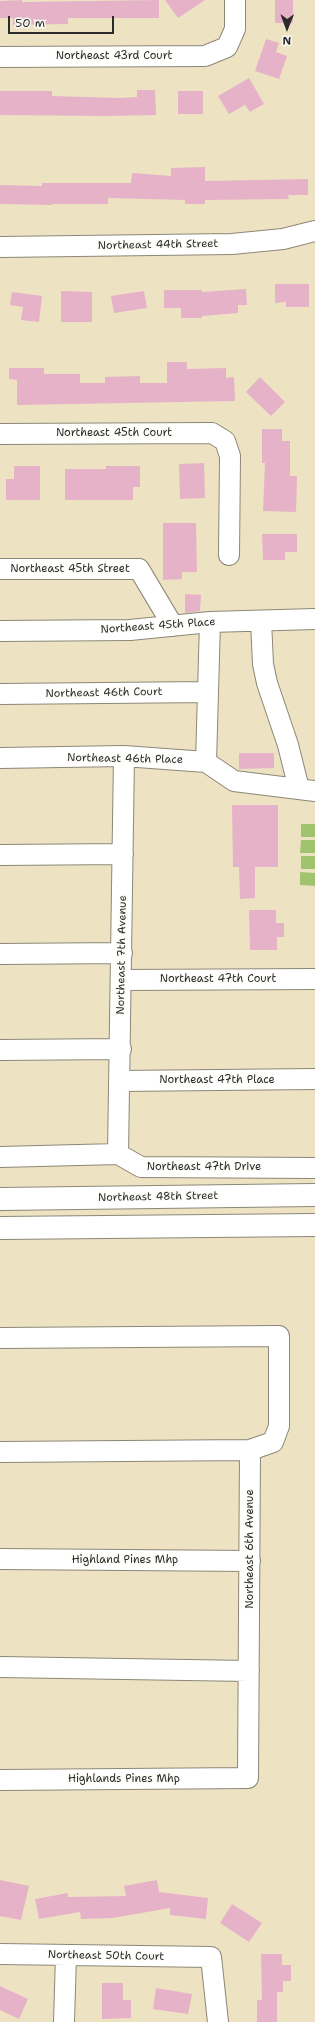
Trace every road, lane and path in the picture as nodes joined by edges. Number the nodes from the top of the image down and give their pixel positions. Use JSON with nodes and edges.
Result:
{"nodes":[{"id":1,"x":235,"y":0,"type":"edge"},
{"id":2,"x":0,"y":57,"type":"edge"},
{"id":3,"x":315,"y":231,"type":"edge"},
{"id":4,"x":0,"y":247,"type":"edge"},
{"id":5,"x":0,"y":434,"type":"edge"},
{"id":6,"x":229,"y":555,"type":"dead end"},
{"id":7,"x":0,"y":569,"type":"edge"},
{"id":8,"x":315,"y":619,"type":"edge"},
{"id":9,"x":261,"y":621,"type":"junction"},
{"id":10,"x":210,"y":622,"type":"junction"},
{"id":11,"x":174,"y":626,"type":"junction"},
{"id":12,"x":0,"y":631,"type":"edge"},
{"id":13,"x":208,"y":692,"type":"junction"},
{"id":14,"x":0,"y":694,"type":"edge"},
{"id":15,"x":124,"y":756,"type":"junction"},
{"id":16,"x":0,"y":758,"type":"edge"},
{"id":17,"x":206,"y":762,"type":"junction"},
{"id":18,"x":307,"y":790,"type":"edge"},
{"id":19,"x":123,"y":854,"type":"junction"},
{"id":20,"x":0,"y":855,"type":"edge"},
{"id":21,"x":122,"y":953,"type":"junction"},
{"id":22,"x":0,"y":954,"type":"edge"},
{"id":23,"x":315,"y":979,"type":"edge"},
{"id":24,"x":122,"y":980,"type":"junction"},
{"id":25,"x":121,"y":1049,"type":"junction"},
{"id":26,"x":0,"y":1050,"type":"edge"},
{"id":27,"x":315,"y":1079,"type":"edge"},
{"id":28,"x":120,"y":1081,"type":"junction"},
{"id":29,"x":118,"y":1154,"type":"junction"},
{"id":30,"x":0,"y":1157,"type":"edge"},
{"id":31,"x":315,"y":1168,"type":"edge"},
{"id":32,"x":315,"y":1196,"type":"edge"},
{"id":33,"x":0,"y":1199,"type":"edge"},
{"id":34,"x":315,"y":1226,"type":"edge"},
{"id":35,"x":0,"y":1228,"type":"edge"},
{"id":36,"x":0,"y":1338,"type":"edge"},
{"id":37,"x":250,"y":1450,"type":"junction"},
{"id":38,"x":0,"y":1452,"type":"edge"},
{"id":39,"x":0,"y":1560,"type":"edge"},
{"id":40,"x":250,"y":1561,"type":"junction"},
{"id":41,"x":0,"y":1667,"type":"edge"},
{"id":42,"x":249,"y":1671,"type":"junction"},
{"id":43,"x":248,"y":1778,"type":"joint"},
{"id":44,"x":0,"y":1780,"type":"edge"},
{"id":45,"x":0,"y":1954,"type":"edge"},
{"id":46,"x":66,"y":1956,"type":"junction"},
{"id":47,"x":64,"y":2022,"type":"edge"},
{"id":48,"x":218,"y":2022,"type":"edge"}],
"edges":[{"from":1,"to":2,"type":"street","name":"Northeast 43rd Court"},
{"from":3,"to":4,"type":"street","name":"Northeast 44th Street"},
{"from":5,"to":6,"type":"street","name":"Northeast 45th Court"},
{"from":7,"to":11,"type":"street","name":"Northeast 45th Street"},
{"from":8,"to":9,"type":"street","name":"Northeast 45th Place"},
{"from":9,"to":10,"type":"street","name":"Northeast 45th Place"},
{"from":9,"to":18,"type":"street"},
{"from":10,"to":11,"type":"street","name":"Northeast 45th Place"},
{"from":10,"to":13,"type":"street"},
{"from":11,"to":12,"type":"street","name":"Northeast 45th Place"},
{"from":13,"to":14,"type":"street","name":"Northeast 46th Court"},
{"from":13,"to":17,"type":"street"},
{"from":15,"to":16,"type":"street","name":"Northeast 46th Place"},
{"from":15,"to":17,"type":"street","name":"Northeast 46th Place"},
{"from":15,"to":19,"type":"street","name":"Northeast 7th Avenue"},
{"from":17,"to":18,"type":"street","name":"Northeast 46th Place"},
{"from":19,"to":20,"type":"street"},
{"from":19,"to":21,"type":"street","name":"Northeast 7th Avenue"},
{"from":21,"to":22,"type":"street"},
{"from":21,"to":24,"type":"street","name":"Northeast 7th Avenue"},
{"from":23,"to":24,"type":"street","name":"Northeast 47th Court"},
{"from":24,"to":25,"type":"street","name":"Northeast 7th Avenue"},
{"from":25,"to":26,"type":"street"},
{"from":25,"to":28,"type":"street","name":"Northeast 7th Avenue"},
{"from":27,"to":28,"type":"street","name":"Northeast 47th Place"},
{"from":28,"to":29,"type":"street","name":"Northeast 7th Avenue"},
{"from":29,"to":30,"type":"street"},
{"from":29,"to":31,"type":"street","name":"Northeast 47th Drive"},
{"from":32,"to":33,"type":"main road","name":"Northeast 48th Street"},
{"from":34,"to":35,"type":"main road"},
{"from":36,"to":37,"type":"street"},
{"from":37,"to":38,"type":"street"},
{"from":37,"to":40,"type":"street","name":"Northeast 6th Avenue"},
{"from":39,"to":40,"type":"street","name":"Highland Pines Mhp"},
{"from":40,"to":42,"type":"street","name":"Northeast 6th Avenue"},
{"from":41,"to":42,"type":"street"},
{"from":42,"to":43,"type":"street","name":"Northeast 6th Avenue"},
{"from":43,"to":44,"type":"street","name":"Highlands Pines Mhp"},
{"from":45,"to":46,"type":"street","name":"Northeast 50th Court"},
{"from":46,"to":47,"type":"street"},
{"from":46,"to":48,"type":"street","name":"Northeast 50th Court"}]}
